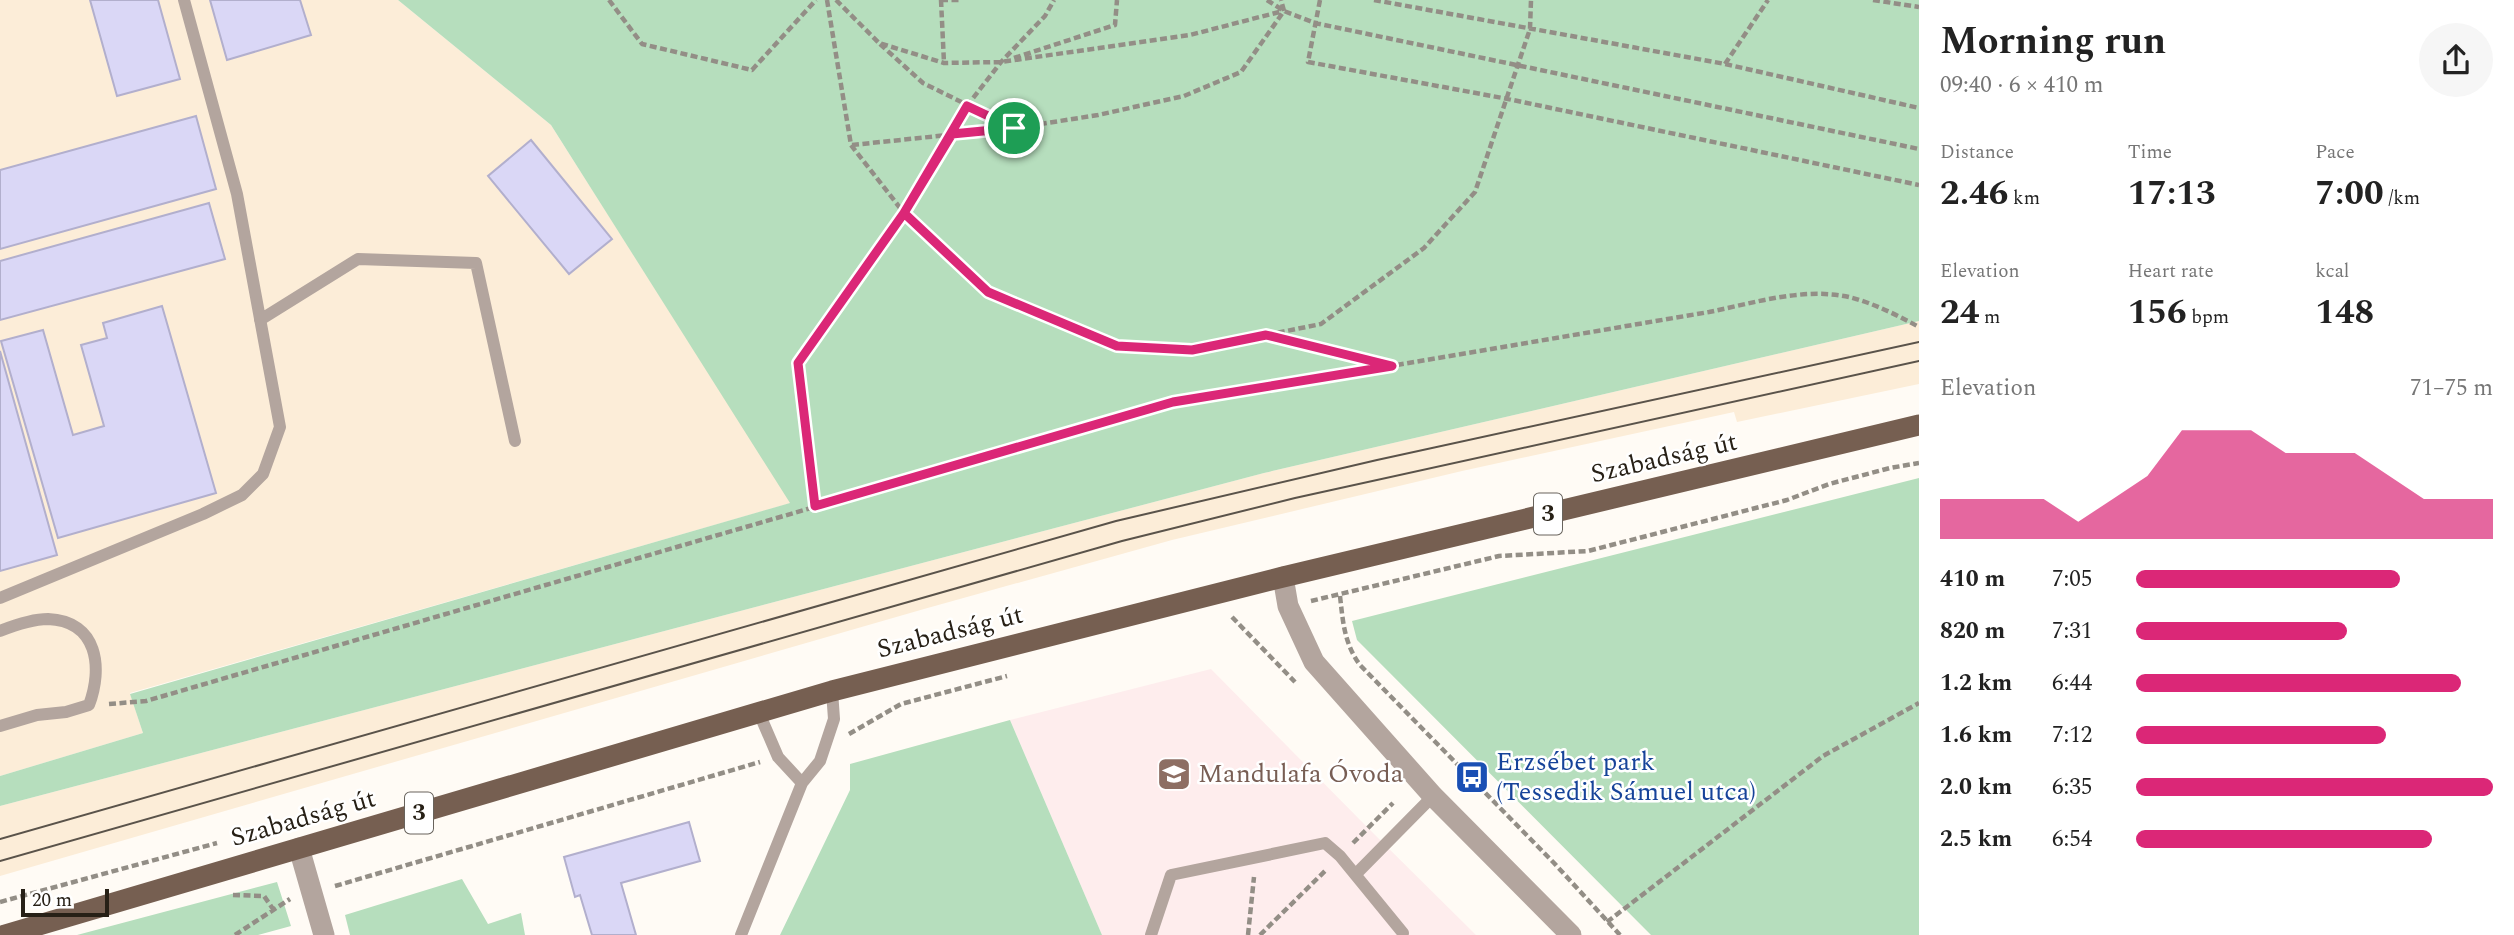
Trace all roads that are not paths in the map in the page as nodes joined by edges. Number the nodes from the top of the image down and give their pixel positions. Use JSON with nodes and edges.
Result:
{"nodes":[{"id":1,"x":184,"y":0,"type":"edge"},
{"id":2,"x":260,"y":320,"type":"junction"},
{"id":3,"x":1919,"y":425,"type":"edge"},
{"id":4,"x":515,"y":441,"type":"dead end"},
{"id":5,"x":1283,"y":577,"type":"junction"},
{"id":6,"x":0,"y":598,"type":"edge"},
{"id":7,"x":0,"y":631,"type":"edge"},
{"id":8,"x":832,"y":691,"type":"junction"},
{"id":9,"x":759,"y":712,"type":"junction"},
{"id":10,"x":0,"y":726,"type":"edge"},
{"id":11,"x":802,"y":783,"type":"junction"},
{"id":12,"x":1433,"y":796,"type":"junction"},
{"id":13,"x":299,"y":848,"type":"junction"},
{"id":14,"x":1356,"y":874,"type":"junction"},
{"id":15,"x":1403,"y":933,"type":"dead end"},
{"id":16,"x":5,"y":935,"type":"edge"},
{"id":17,"x":324,"y":935,"type":"edge"},
{"id":18,"x":741,"y":935,"type":"edge"},
{"id":19,"x":1152,"y":935,"type":"edge"},
{"id":20,"x":1571,"y":935,"type":"edge"}],
"edges":[{"from":1,"to":2,"type":"lane"},
{"from":2,"to":4,"type":"lane"},
{"from":2,"to":6,"type":"lane"},
{"from":3,"to":5,"type":"main road","name":"Szabadság út","number":"3"},
{"from":5,"to":8,"type":"main road","name":"Szabadság út","number":"3"},
{"from":5,"to":12,"type":"street"},
{"from":7,"to":10,"type":"lane"},
{"from":8,"to":9,"type":"main road","name":"Szabadság út","number":"3"},
{"from":8,"to":11,"type":"lane"},
{"from":9,"to":11,"type":"lane"},
{"from":9,"to":13,"type":"main road","name":"Szabadság út","number":"3"},
{"from":11,"to":18,"type":"lane"},
{"from":12,"to":14,"type":"lane"},
{"from":12,"to":20,"type":"street"},
{"from":13,"to":16,"type":"main road","name":"Szabadság út","number":"3"},
{"from":13,"to":17,"type":"street"},
{"from":14,"to":15,"type":"lane"},
{"from":14,"to":19,"type":"lane"}]}
